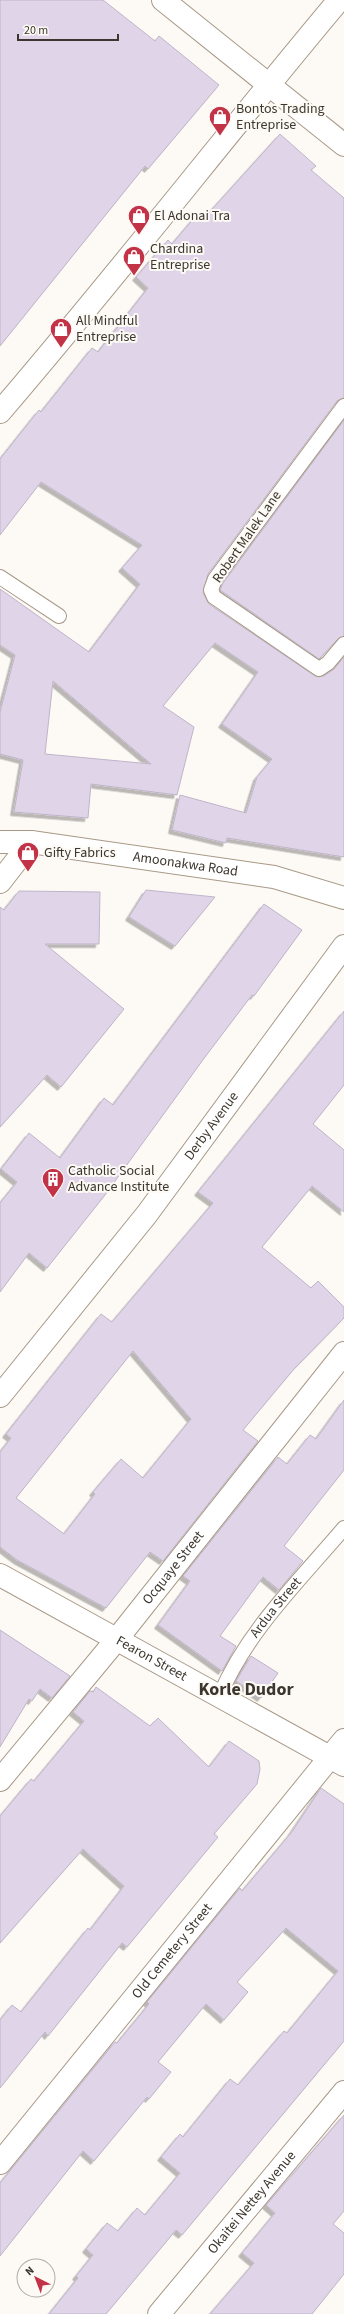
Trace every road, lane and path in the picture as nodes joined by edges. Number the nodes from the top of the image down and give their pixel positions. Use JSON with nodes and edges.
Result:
{"nodes":[{"id":1,"x":163,"y":0,"type":"edge"},
{"id":2,"x":339,"y":0,"type":"edge"},
{"id":3,"x":267,"y":86,"type":"junction"},
{"id":4,"x":344,"y":145,"type":"edge"},
{"id":5,"x":344,"y":406,"type":"edge"},
{"id":6,"x":0,"y":412,"type":"edge"},
{"id":7,"x":0,"y":577,"type":"edge"},
{"id":8,"x":60,"y":616,"type":"dead end"},
{"id":9,"x":344,"y":644,"type":"edge"},
{"id":10,"x":0,"y":842,"type":"edge"},
{"id":11,"x":30,"y":842,"type":"junction"},
{"id":12,"x":0,"y":882,"type":"edge"},
{"id":13,"x":344,"y":898,"type":"edge"},
{"id":14,"x":344,"y":946,"type":"edge"},
{"id":15,"x":344,"y":1353,"type":"edge"},
{"id":16,"x":0,"y":1396,"type":"edge"},
{"id":17,"x":344,"y":1528,"type":"edge"},
{"id":18,"x":0,"y":1575,"type":"edge"},
{"id":19,"x":117,"y":1639,"type":"junction"},
{"id":20,"x":220,"y":1695,"type":"junction"},
{"id":21,"x":344,"y":1740,"type":"edge"},
{"id":22,"x":337,"y":1761,"type":"edge"},
{"id":23,"x":0,"y":1780,"type":"edge"},
{"id":24,"x":344,"y":2092,"type":"edge"},
{"id":25,"x":0,"y":2163,"type":"edge"},
{"id":26,"x":159,"y":2314,"type":"edge"}],
"edges":[{"from":1,"to":3,"type":"street"},
{"from":2,"to":3,"type":"street"},
{"from":3,"to":4,"type":"street"},
{"from":3,"to":6,"type":"street"},
{"from":5,"to":9,"type":"lane","name":"Robert Malek Lane"},
{"from":7,"to":8,"type":"lane"},
{"from":10,"to":11,"type":"street","name":"Amoonakwa Road"},
{"from":11,"to":12,"type":"street"},
{"from":11,"to":13,"type":"street","name":"Amoonakwa Road"},
{"from":14,"to":16,"type":"street","name":"Derby Avenue"},
{"from":15,"to":19,"type":"street","name":"Ocquaye Street"},
{"from":17,"to":20,"type":"lane","name":"Ardua Street"},
{"from":18,"to":19,"type":"street","name":"Fearon Street"},
{"from":19,"to":20,"type":"street","name":"Fearon Street"},
{"from":19,"to":23,"type":"street","name":"Ocquaye Street"},
{"from":20,"to":22,"type":"street","name":"Fearon Street"},
{"from":21,"to":22,"type":"street","name":"Old Cemetery Street"},
{"from":22,"to":25,"type":"street","name":"Old Cemetery Street"},
{"from":24,"to":26,"type":"street","name":"Okaitei Nettey Avenue"}]}
